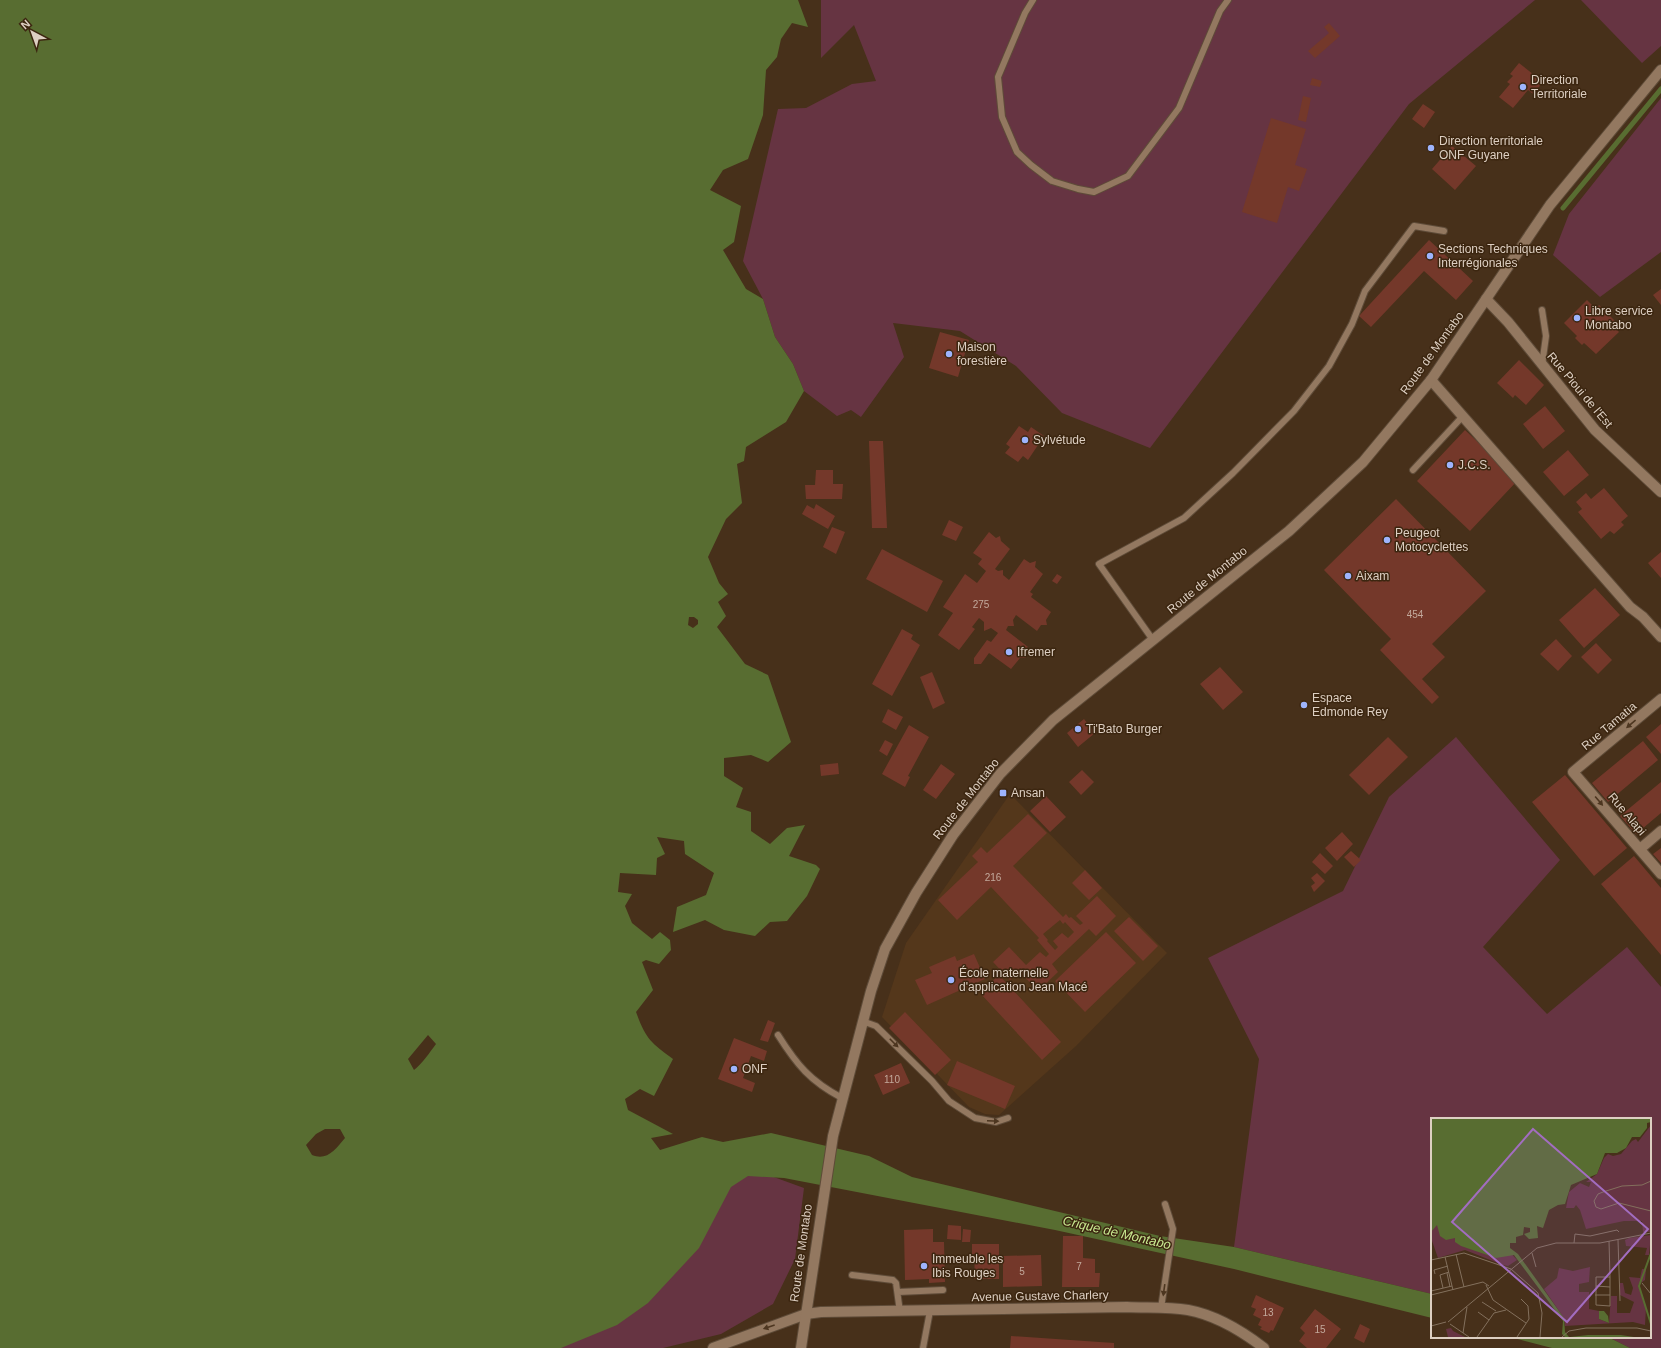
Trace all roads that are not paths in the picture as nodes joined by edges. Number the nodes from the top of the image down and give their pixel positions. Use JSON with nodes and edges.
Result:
{"nodes":[{"id":1,"x":1033,"y":0,"type":"edge"},
{"id":2,"x":1228,"y":0,"type":"edge"},
{"id":3,"x":1661,"y":70,"type":"edge"},
{"id":4,"x":1444,"y":231,"type":"dead end"},
{"id":5,"x":1486,"y":299,"type":"junction"},
{"id":6,"x":1542,"y":310,"type":"dead end"},
{"id":7,"x":1542,"y":366,"type":"junction"},
{"id":8,"x":1431,"y":380,"type":"junction"},
{"id":9,"x":1463,"y":416,"type":"junction"},
{"id":10,"x":1413,"y":470,"type":"dead end"},
{"id":11,"x":1661,"y":492,"type":"edge"},
{"id":12,"x":1661,"y":637,"type":"edge"},
{"id":13,"x":1153,"y":640,"type":"junction"},
{"id":14,"x":1661,"y":699,"type":"edge"},
{"id":15,"x":1573,"y":772,"type":"joint"},
{"id":16,"x":1661,"y":830,"type":"edge"},
{"id":17,"x":1640,"y":849,"type":"junction"},
{"id":18,"x":1661,"y":874,"type":"edge"},
{"id":19,"x":862,"y":1021,"type":"junction"},
{"id":20,"x":778,"y":1035,"type":"dead end"},
{"id":21,"x":842,"y":1098,"type":"junction"},
{"id":22,"x":1008,"y":1118,"type":"dead end"},
{"id":23,"x":1165,"y":1204,"type":"dead end"},
{"id":24,"x":852,"y":1275,"type":"dead end"},
{"id":25,"x":943,"y":1290,"type":"dead end"},
{"id":26,"x":898,"y":1292,"type":"junction"},
{"id":27,"x":1161,"y":1308,"type":"junction"},
{"id":28,"x":930,"y":1311,"type":"junction"},
{"id":29,"x":900,"y":1312,"type":"junction"},
{"id":30,"x":806,"y":1314,"type":"junction"},
{"id":31,"x":713,"y":1348,"type":"edge"},
{"id":32,"x":801,"y":1348,"type":"edge"},
{"id":33,"x":923,"y":1348,"type":"edge"},
{"id":34,"x":1264,"y":1348,"type":"edge"}],
"edges":[{"from":1,"to":2,"type":"lane"},
{"from":3,"to":5,"type":"main road","name":"Route de Montabo"},
{"from":4,"to":13,"type":"lane"},
{"from":5,"to":7,"type":"main road","name":"Rue Pioui de l'Est"},
{"from":5,"to":8,"type":"main road","name":"Route de Montabo"},
{"from":6,"to":7,"type":"lane"},
{"from":7,"to":11,"type":"main road","name":"Rue Pioui de l'Est"},
{"from":8,"to":9,"type":"main road"},
{"from":8,"to":13,"type":"main road","name":"Route de Montabo"},
{"from":9,"to":10,"type":"lane"},
{"from":9,"to":12,"type":"main road"},
{"from":13,"to":19,"type":"main road","name":"Route de Montabo"},
{"from":14,"to":15,"type":"main road","name":"Rue Tamatia","one_way":true},
{"from":15,"to":17,"type":"main road","name":"Rue Alapi","one_way":true},
{"from":16,"to":17,"type":"main road"},
{"from":17,"to":18,"type":"main road","name":"Rue Alapi"},
{"from":19,"to":21,"type":"main road","name":"Route de Montabo"},
{"from":19,"to":22,"type":"lane","one_way":true},
{"from":20,"to":21,"type":"lane"},
{"from":21,"to":30,"type":"main road","name":"Route de Montabo"},
{"from":23,"to":27,"type":"lane","one_way":true},
{"from":24,"to":26,"type":"lane"},
{"from":25,"to":26,"type":"lane"},
{"from":26,"to":29,"type":"lane"},
{"from":27,"to":28,"type":"main road","name":"Avenue Gustave Charlery"},
{"from":27,"to":34,"type":"main road","name":"Avenue Gustave Charlery"},
{"from":28,"to":29,"type":"main road","name":"Avenue Gustave Charlery"},
{"from":28,"to":33,"type":"lane"},
{"from":29,"to":30,"type":"main road","name":"Avenue Gustave Charlery"},
{"from":30,"to":31,"type":"main road","name":"Avenue Gustave Charlery","one_way":true},
{"from":30,"to":32,"type":"main road","name":"Route de Montabo"}]}
